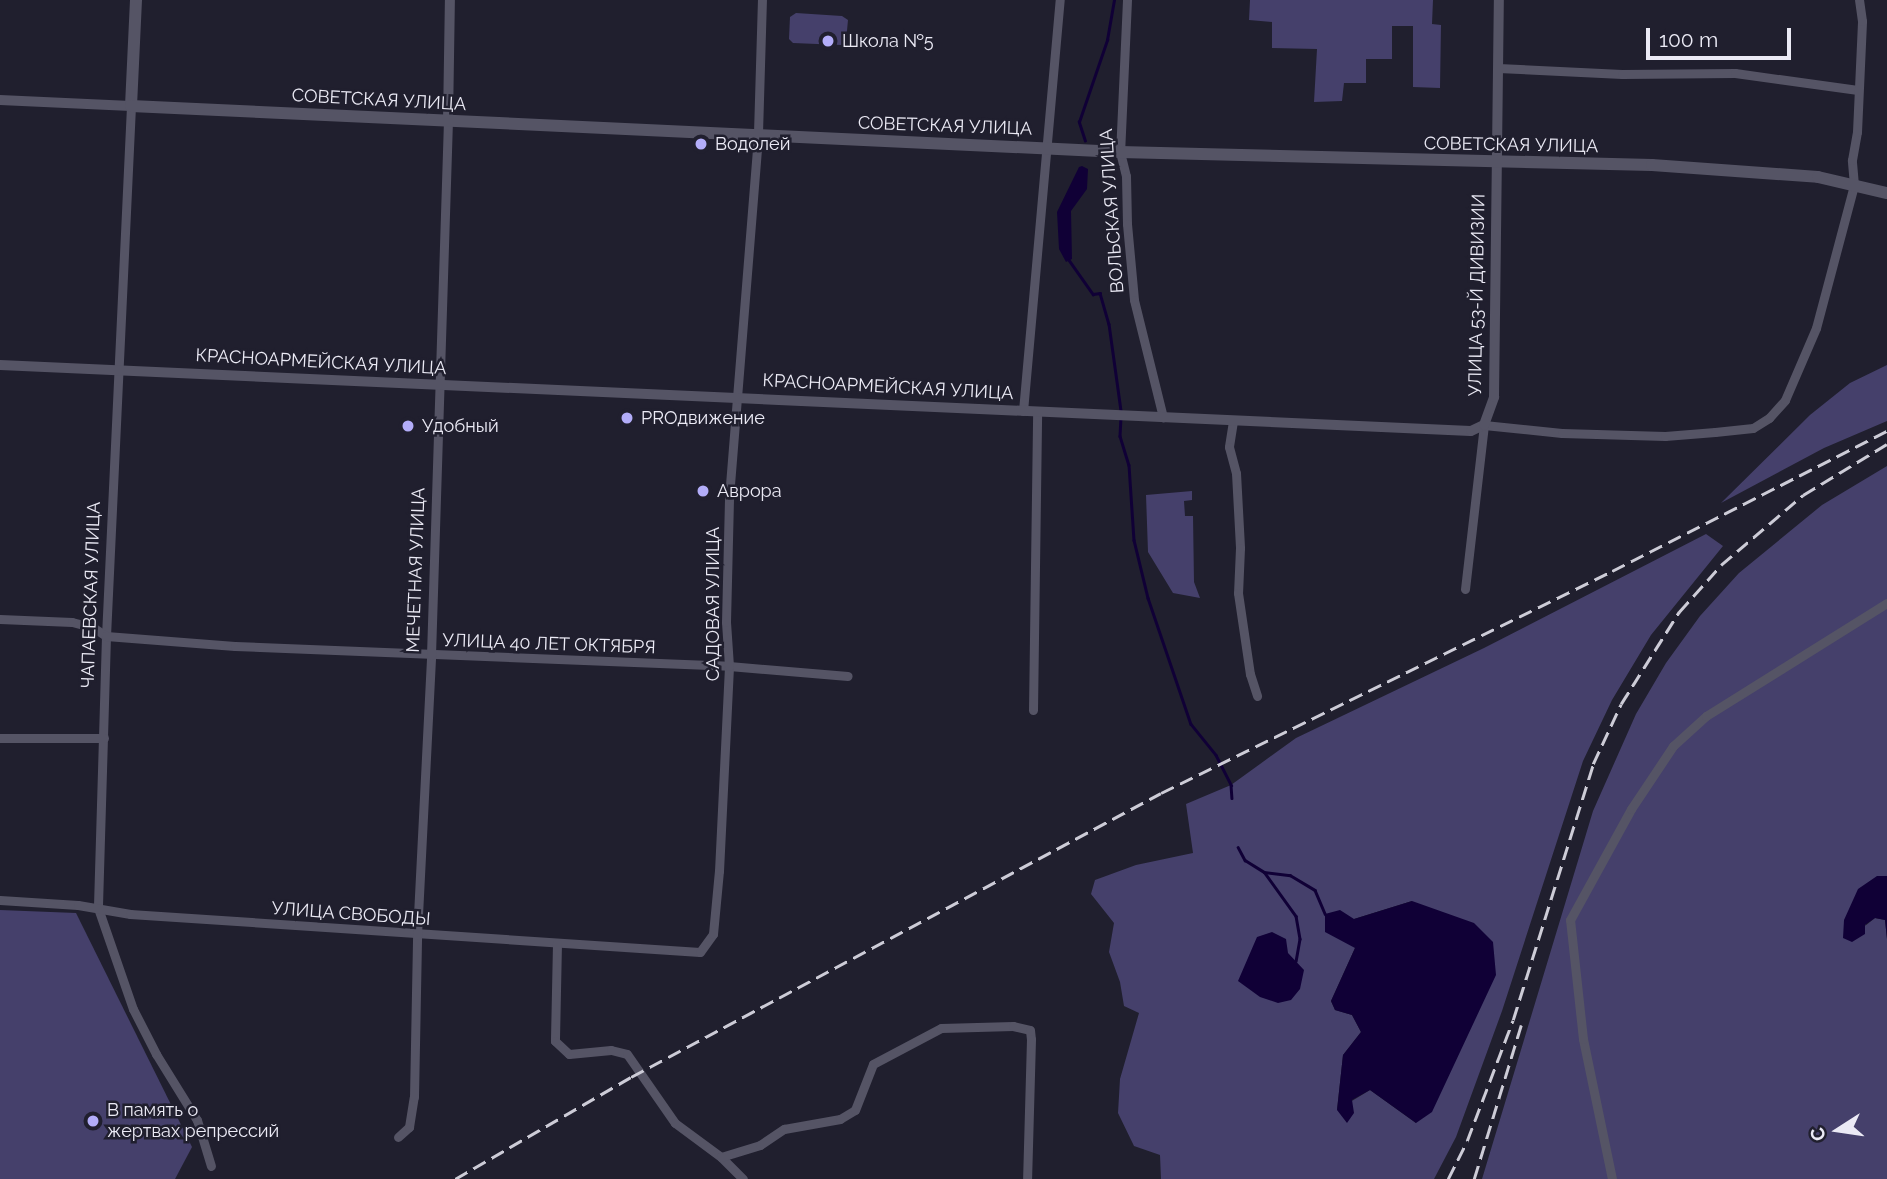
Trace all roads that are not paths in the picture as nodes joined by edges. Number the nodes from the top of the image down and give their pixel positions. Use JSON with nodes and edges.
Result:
{"nodes":[{"id":1,"x":135,"y":0,"type":"edge"},
{"id":2,"x":450,"y":0,"type":"edge"},
{"id":3,"x":762,"y":0,"type":"edge"},
{"id":4,"x":1060,"y":0,"type":"edge"},
{"id":5,"x":1127,"y":0,"type":"edge"},
{"id":6,"x":1499,"y":0,"type":"edge"},
{"id":7,"x":1859,"y":0,"type":"edge"},
{"id":8,"x":1498,"y":68,"type":"junction"},
{"id":9,"x":1858,"y":90,"type":"junction"},
{"id":10,"x":0,"y":100,"type":"edge"},
{"id":11,"x":131,"y":106,"type":"junction"},
{"id":12,"x":448,"y":121,"type":"junction"},
{"id":13,"x":758,"y":134,"type":"junction"},
{"id":14,"x":1046,"y":148,"type":"junction"},
{"id":15,"x":1120,"y":152,"type":"junction"},
{"id":16,"x":1497,"y":162,"type":"junction"},
{"id":17,"x":1854,"y":185,"type":"junction"},
{"id":18,"x":1887,"y":194,"type":"edge"},
{"id":19,"x":0,"y":365,"type":"edge"},
{"id":20,"x":118,"y":370,"type":"junction"},
{"id":21,"x":440,"y":385,"type":"junction"},
{"id":22,"x":736,"y":398,"type":"junction"},
{"id":23,"x":1023,"y":411,"type":"junction"},
{"id":24,"x":1037,"y":411,"type":"junction"},
{"id":25,"x":1158,"y":417,"type":"junction"},
{"id":26,"x":1233,"y":421,"type":"junction"},
{"id":27,"x":1484,"y":425,"type":"junction"},
{"id":28,"x":1465,"y":589,"type":"dead end"},
{"id":29,"x":1887,"y":603,"type":"edge"},
{"id":30,"x":0,"y":619,"type":"edge"},
{"id":31,"x":106,"y":636,"type":"junction"},
{"id":32,"x":431,"y":655,"type":"junction"},
{"id":33,"x":729,"y":666,"type":"junction"},
{"id":34,"x":848,"y":676,"type":"dead end"},
{"id":35,"x":1256,"y":696,"type":"dead end"},
{"id":36,"x":1033,"y":710,"type":"dead end"},
{"id":37,"x":0,"y":738,"type":"edge"},
{"id":38,"x":104,"y":738,"type":"junction"},
{"id":39,"x":0,"y":900,"type":"edge"},
{"id":40,"x":98,"y":908,"type":"junction"},
{"id":41,"x":417,"y":935,"type":"junction"},
{"id":42,"x":557,"y":943,"type":"junction"},
{"id":43,"x":700,"y":952,"type":"joint"},
{"id":44,"x":398,"y":1137,"type":"dead end"},
{"id":45,"x":722,"y":1157,"type":"junction"},
{"id":46,"x":211,"y":1166,"type":"dead end"},
{"id":47,"x":743,"y":1179,"type":"edge"},
{"id":48,"x":1027,"y":1179,"type":"edge"},
{"id":49,"x":1612,"y":1179,"type":"edge"}],
"edges":[{"from":1,"to":11,"type":"main road","name":"ЧАПАЕВСКАЯ УЛИЦА"},
{"from":2,"to":12,"type":"street","name":"МЕЧЕТНАЯ УЛИЦА"},
{"from":3,"to":13,"type":"street","name":"САДОВАЯ УЛИЦА"},
{"from":4,"to":14,"type":"street"},
{"from":5,"to":15,"type":"street","name":"ВОЛЬСКАЯ УЛИЦА"},
{"from":6,"to":8,"type":"street","name":"УЛИЦА 53-Й ДИВИЗИИ"},
{"from":7,"to":9,"type":"street"},
{"from":8,"to":9,"type":"street"},
{"from":8,"to":16,"type":"street","name":"УЛИЦА 53-Й ДИВИЗИИ"},
{"from":9,"to":17,"type":"street"},
{"from":10,"to":11,"type":"street","name":"СОВЕТСКАЯ УЛИЦА"},
{"from":11,"to":12,"type":"main road","name":"СОВЕТСКАЯ УЛИЦА"},
{"from":11,"to":20,"type":"street","name":"ЧАПАЕВСКАЯ УЛИЦА"},
{"from":12,"to":13,"type":"main road","name":"СОВЕТСКАЯ УЛИЦА"},
{"from":12,"to":21,"type":"street","name":"МЕЧЕТНАЯ УЛИЦА"},
{"from":13,"to":14,"type":"main road","name":"СОВЕТСКАЯ УЛИЦА"},
{"from":13,"to":22,"type":"street","name":"САДОВАЯ УЛИЦА"},
{"from":14,"to":15,"type":"main road","name":"СОВЕТСКАЯ УЛИЦА"},
{"from":14,"to":23,"type":"street"},
{"from":15,"to":16,"type":"main road","name":"СОВЕТСКАЯ УЛИЦА"},
{"from":15,"to":25,"type":"street","name":"ВОЛЬСКАЯ УЛИЦА"},
{"from":16,"to":17,"type":"main road","name":"СОВЕТСКАЯ УЛИЦА"},
{"from":16,"to":27,"type":"street","name":"УЛИЦА 53-Й ДИВИЗИИ"},
{"from":17,"to":18,"type":"main road","name":"СОВЕТСКАЯ УЛИЦА"},
{"from":17,"to":27,"type":"street","name":"КРАСНОАРМЕЙСКАЯ УЛИЦА"},
{"from":19,"to":20,"type":"street","name":"КРАСНОАРМЕЙСКАЯ УЛИЦА"},
{"from":20,"to":21,"type":"street","name":"КРАСНОАРМЕЙСКАЯ УЛИЦА"},
{"from":20,"to":31,"type":"street","name":"ЧАПАЕВСКАЯ УЛИЦА"},
{"from":21,"to":22,"type":"street","name":"КРАСНОАРМЕЙСКАЯ УЛИЦА"},
{"from":21,"to":32,"type":"street","name":"МЕЧЕТНАЯ УЛИЦА"},
{"from":22,"to":23,"type":"street","name":"КРАСНОАРМЕЙСКАЯ УЛИЦА"},
{"from":22,"to":33,"type":"street","name":"САДОВАЯ УЛИЦА"},
{"from":23,"to":24,"type":"street","name":"КРАСНОАРМЕЙСКАЯ УЛИЦА"},
{"from":24,"to":25,"type":"street","name":"КРАСНОАРМЕЙСКАЯ УЛИЦА"},
{"from":24,"to":36,"type":"street"},
{"from":25,"to":26,"type":"street","name":"КРАСНОАРМЕЙСКАЯ УЛИЦА"},
{"from":26,"to":27,"type":"street","name":"КРАСНОАРМЕЙСКАЯ УЛИЦА"},
{"from":26,"to":35,"type":"street"},
{"from":27,"to":28,"type":"street","name":"УЛИЦА 53-Й ДИВИЗИИ"},
{"from":29,"to":49,"type":"street"},
{"from":30,"to":31,"type":"street","name":"УЛИЦА 40 ЛЕТ ОКТЯБРЯ"},
{"from":31,"to":32,"type":"street","name":"УЛИЦА 40 ЛЕТ ОКТЯБРЯ"},
{"from":31,"to":38,"type":"street","name":"ЧАПАЕВСКАЯ УЛИЦА"},
{"from":32,"to":33,"type":"street","name":"УЛИЦА 40 ЛЕТ ОКТЯБРЯ"},
{"from":32,"to":41,"type":"street","name":"МЕЧЕТНАЯ УЛИЦА"},
{"from":33,"to":34,"type":"street","name":"УЛИЦА 40 ЛЕТ ОКТЯБРЯ"},
{"from":33,"to":43,"type":"street","name":"САДОВАЯ УЛИЦА"},
{"from":37,"to":38,"type":"street"},
{"from":38,"to":40,"type":"street","name":"ЧАПАЕВСКАЯ УЛИЦА"},
{"from":39,"to":40,"type":"street","name":"УЛИЦА СВОБОДЫ"},
{"from":40,"to":41,"type":"street","name":"УЛИЦА СВОБОДЫ"},
{"from":40,"to":46,"type":"street","name":"ЧАПАЕВСКАЯ УЛИЦА"},
{"from":41,"to":42,"type":"street","name":"УЛИЦА СВОБОДЫ"},
{"from":41,"to":44,"type":"street","name":"МЕЧЕТНАЯ УЛИЦА"},
{"from":42,"to":43,"type":"street","name":"УЛИЦА СВОБОДЫ"},
{"from":42,"to":45,"type":"street"},
{"from":45,"to":47,"type":"street"},
{"from":45,"to":48,"type":"street"}]}
